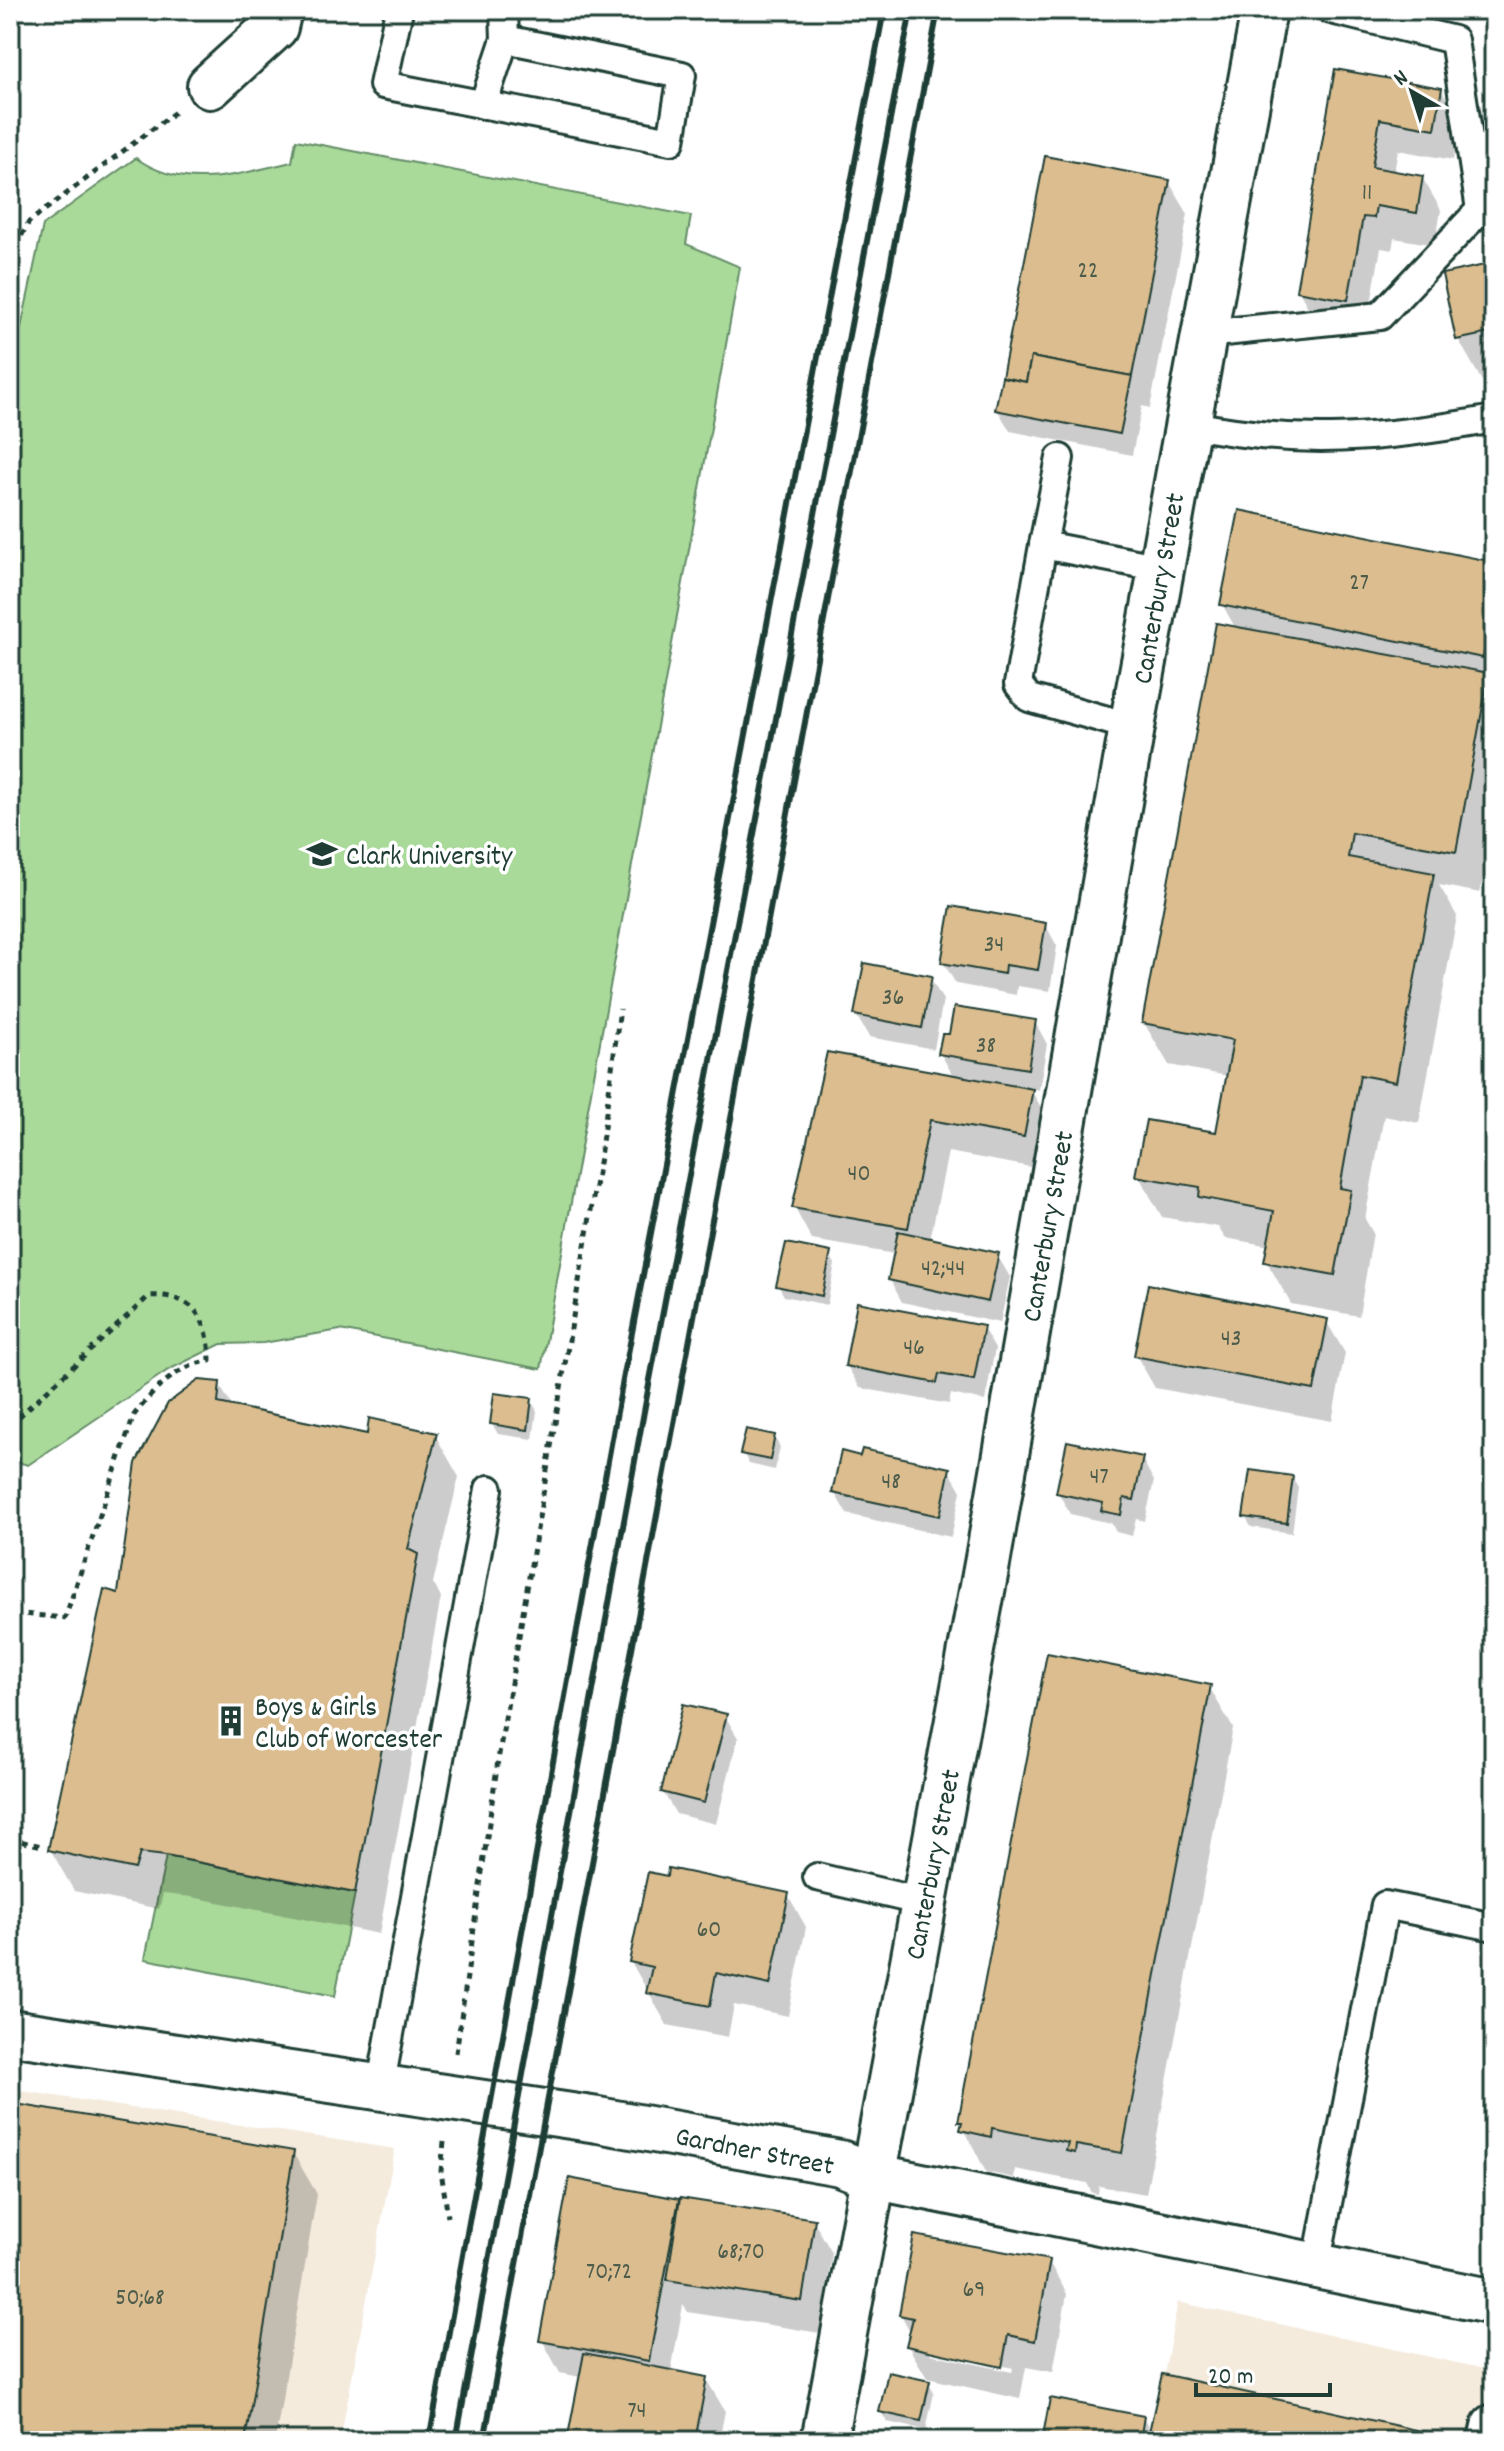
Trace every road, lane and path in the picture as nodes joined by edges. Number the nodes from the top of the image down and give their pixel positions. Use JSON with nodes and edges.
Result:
{"nodes":[{"id":1,"x":279,"y":10,"type":"edge"},
{"id":2,"x":399,"y":10,"type":"edge"},
{"id":3,"x":504,"y":10,"type":"edge"},
{"id":4,"x":1264,"y":10,"type":"edge"},
{"id":5,"x":1331,"y":10,"type":"edge"},
{"id":6,"x":505,"y":39,"type":"junction"},
{"id":7,"x":210,"y":86,"type":"joint"},
{"id":8,"x":483,"y":105,"type":"junction"},
{"id":9,"x":1487,"y":207,"type":"edge"},
{"id":10,"x":10,"y":257,"type":"edge"},
{"id":11,"x":1205,"y":334,"type":"junction"},
{"id":12,"x":1494,"y":419,"type":"edge"},
{"id":13,"x":1188,"y":424,"type":"junction"},
{"id":14,"x":1060,"y":458,"type":"dead end"},
{"id":15,"x":1043,"y":545,"type":"junction"},
{"id":16,"x":1161,"y":568,"type":"junction"},
{"id":17,"x":1132,"y":727,"type":"junction"},
{"id":18,"x":620,"y":1009,"type":"dead end"},
{"id":19,"x":10,"y":1425,"type":"edge"},
{"id":20,"x":489,"y":1489,"type":"dead end"},
{"id":21,"x":23,"y":1614,"type":"dead end"},
{"id":22,"x":10,"y":1839,"type":"edge"},
{"id":23,"x":42,"y":1846,"type":"dead end"},
{"id":24,"x":817,"y":1877,"type":"dead end"},
{"id":25,"x":923,"y":1902,"type":"junction"},
{"id":26,"x":1494,"y":1927,"type":"edge"},
{"id":27,"x":10,"y":2032,"type":"edge"},
{"id":28,"x":380,"y":2089,"type":"junction"},
{"id":29,"x":449,"y":2098,"type":"junction"},
{"id":30,"x":872,"y":2176,"type":"junction"},
{"id":31,"x":448,"y":2217,"type":"dead end"},
{"id":32,"x":1316,"y":2266,"type":"junction"},
{"id":33,"x":1494,"y":2302,"type":"edge"},
{"id":34,"x":1494,"y":2427,"type":"edge"},
{"id":35,"x":824,"y":2441,"type":"edge"},
{"id":36,"x":1491,"y":2441,"type":"edge"}],
"edges":[{"from":1,"to":7,"type":"street"},
{"from":2,"to":8,"type":"lane"},
{"from":3,"to":6,"type":"lane"},
{"from":4,"to":11,"type":"street","name":"Canterbury Street"},
{"from":5,"to":9,"type":"lane"},
{"from":6,"to":8,"type":"lane"},
{"from":6,"to":8,"type":"lane"},
{"from":7,"to":10,"type":"path"},
{"from":9,"to":11,"type":"lane"},
{"from":11,"to":13,"type":"street","name":"Canterbury Street"},
{"from":12,"to":13,"type":"lane"},
{"from":13,"to":16,"type":"street","name":"Canterbury Street"},
{"from":14,"to":15,"type":"lane"},
{"from":15,"to":16,"type":"lane"},
{"from":15,"to":17,"type":"lane"},
{"from":16,"to":17,"type":"street","name":"Canterbury Street"},
{"from":17,"to":25,"type":"street","name":"Canterbury Street"},
{"from":18,"to":29,"type":"path"},
{"from":19,"to":21,"type":"path"},
{"from":20,"to":28,"type":"lane"},
{"from":22,"to":23,"type":"path"},
{"from":24,"to":25,"type":"lane"},
{"from":25,"to":30,"type":"street","name":"Canterbury Street"},
{"from":26,"to":32,"type":"lane"},
{"from":27,"to":28,"type":"street","name":"Gardner Street"},
{"from":28,"to":29,"type":"street","name":"Gardner Street"},
{"from":29,"to":30,"type":"street","name":"Gardner Street"},
{"from":29,"to":31,"type":"path"},
{"from":30,"to":32,"type":"street","name":"Gardner Street"},
{"from":30,"to":35,"type":"street","name":"Canterbury Street"},
{"from":32,"to":33,"type":"street","name":"Gardner Street"},
{"from":34,"to":36,"type":"street"}]}
